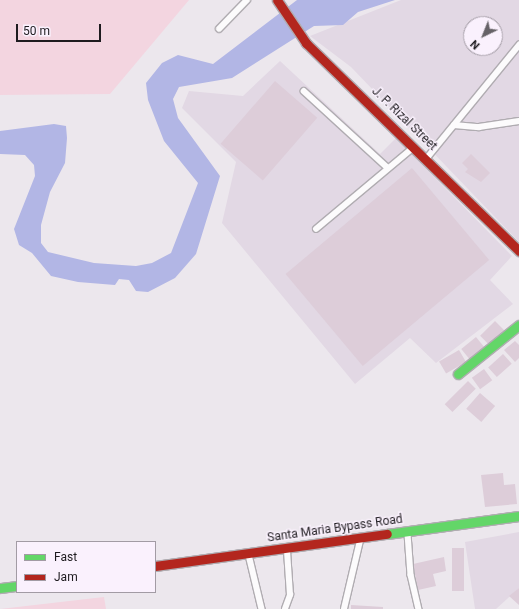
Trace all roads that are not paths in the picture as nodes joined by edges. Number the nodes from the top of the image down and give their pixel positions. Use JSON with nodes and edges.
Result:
{"nodes":[{"id":1,"x":247,"y":0,"type":"edge"},
{"id":2,"x":277,"y":0,"type":"edge"},
{"id":3,"x":219,"y":29,"type":"dead end"},
{"id":4,"x":519,"y":45,"type":"edge"},
{"id":5,"x":304,"y":91,"type":"dead end"},
{"id":6,"x":519,"y":121,"type":"edge"},
{"id":7,"x":454,"y":125,"type":"junction"},
{"id":8,"x":414,"y":146,"type":"junction"},
{"id":9,"x":427,"y":158,"type":"junction"},
{"id":10,"x":388,"y":168,"type":"junction"},
{"id":11,"x":316,"y":229,"type":"dead end"},
{"id":12,"x":519,"y":251,"type":"edge"},
{"id":13,"x":519,"y":325,"type":"edge"},
{"id":14,"x":458,"y":374,"type":"dead end"},
{"id":15,"x":519,"y":516,"type":"edge"},
{"id":16,"x":408,"y":531,"type":"junction"},
{"id":17,"x":361,"y":538,"type":"junction"},
{"id":18,"x":287,"y":548,"type":"junction"},
{"id":19,"x":248,"y":553,"type":"junction"},
{"id":20,"x":156,"y":566,"type":"edge"},
{"id":21,"x":16,"y":586,"type":"edge"},
{"id":22,"x":0,"y":588,"type":"edge"},
{"id":23,"x":262,"y":609,"type":"edge"},
{"id":24,"x":285,"y":609,"type":"edge"},
{"id":25,"x":344,"y":609,"type":"edge"},
{"id":26,"x":419,"y":609,"type":"edge"}],
"edges":[{"from":1,"to":3,"type":"lane"},
{"from":2,"to":8,"type":"main road","name":"J. P. Rizal Street"},
{"from":4,"to":7,"type":"lane"},
{"from":5,"to":10,"type":"lane"},
{"from":6,"to":7,"type":"lane"},
{"from":7,"to":9,"type":"lane"},
{"from":8,"to":9,"type":"main road","name":"J. P. Rizal Street"},
{"from":8,"to":10,"type":"lane"},
{"from":9,"to":12,"type":"main road","name":"J. P. Rizal Street"},
{"from":10,"to":11,"type":"lane"},
{"from":13,"to":14,"type":"main road"},
{"from":15,"to":16,"type":"main road","name":"Santa Maria Bypass Road"},
{"from":16,"to":17,"type":"main road","name":"Santa Maria Bypass Road"},
{"from":16,"to":26,"type":"lane"},
{"from":17,"to":18,"type":"main road","name":"Santa Maria Bypass Road"},
{"from":17,"to":25,"type":"lane"},
{"from":18,"to":19,"type":"main road","name":"Santa Maria Bypass Road"},
{"from":18,"to":24,"type":"lane"},
{"from":19,"to":20,"type":"main road","name":"Santa Maria Bypass Road"},
{"from":19,"to":23,"type":"lane"},
{"from":21,"to":22,"type":"main road"}]}
